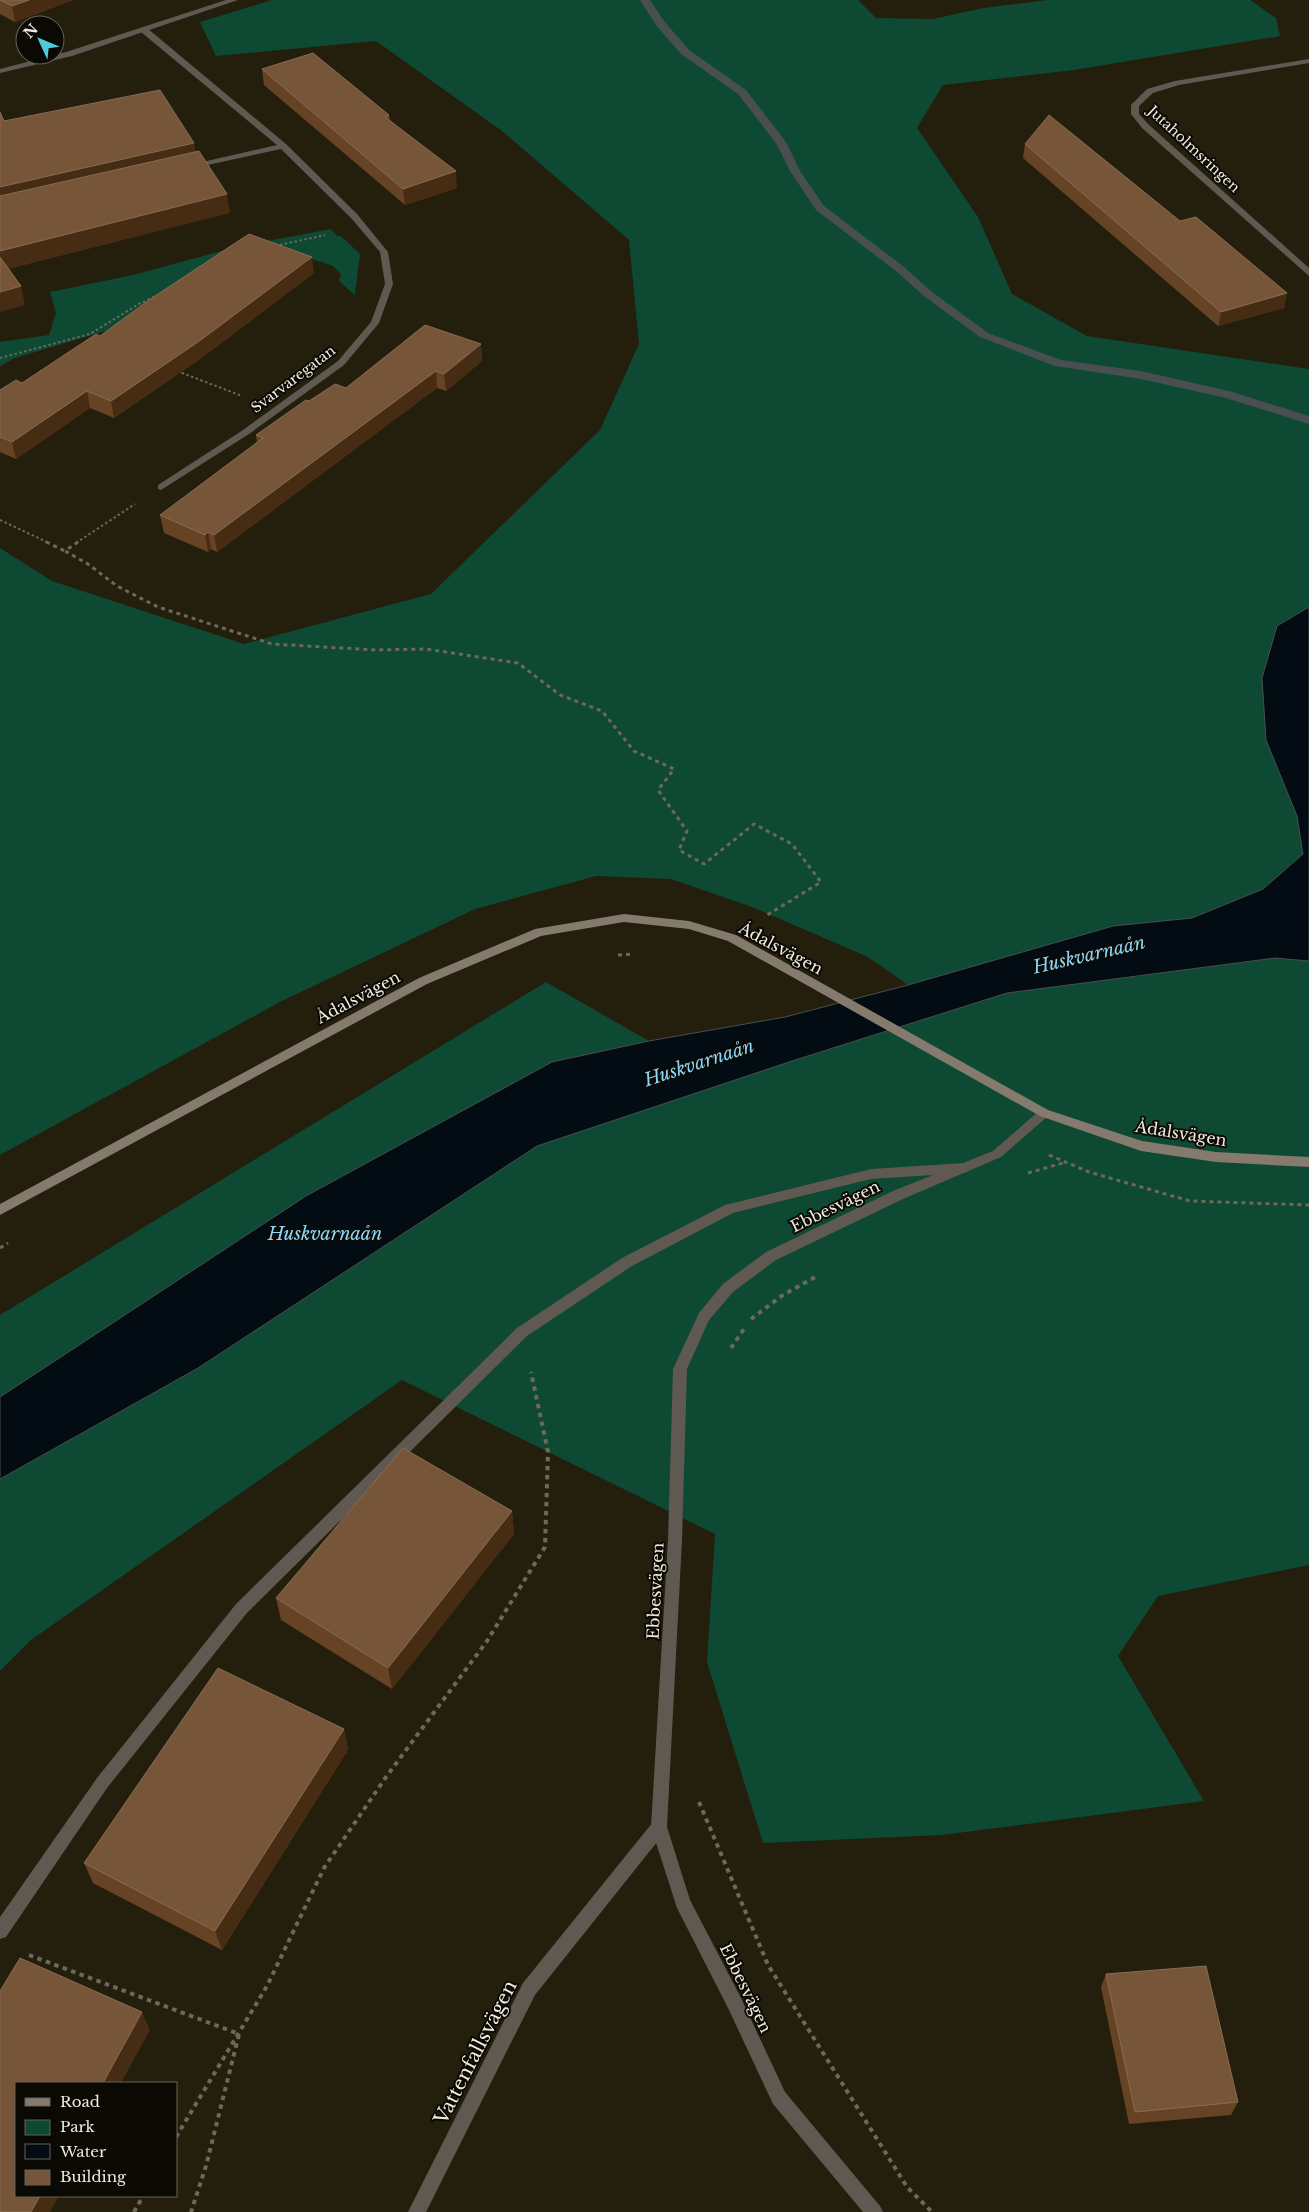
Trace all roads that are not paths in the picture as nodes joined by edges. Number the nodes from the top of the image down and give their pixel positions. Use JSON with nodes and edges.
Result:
{"nodes":[{"id":1,"x":234,"y":0,"type":"edge"},
{"id":2,"x":144,"y":30,"type":"junction"},
{"id":3,"x":1309,"y":60,"type":"edge"},
{"id":4,"x":0,"y":71,"type":"edge"},
{"id":5,"x":283,"y":146,"type":"junction"},
{"id":6,"x":179,"y":170,"type":"edge"},
{"id":7,"x":1309,"y":273,"type":"edge"},
{"id":8,"x":161,"y":487,"type":"road end"},
{"id":9,"x":1044,"y":1113,"type":"junction"},
{"id":10,"x":1309,"y":1162,"type":"edge"},
{"id":11,"x":967,"y":1168,"type":"junction"},
{"id":12,"x":0,"y":1210,"type":"edge"},
{"id":13,"x":659,"y":1827,"type":"junction"},
{"id":14,"x":0,"y":1931,"type":"edge"},
{"id":15,"x":417,"y":2212,"type":"edge"},
{"id":16,"x":874,"y":2212,"type":"edge"}],
"edges":[{"from":1,"to":2,"type":"street"},
{"from":2,"to":4,"type":"street"},
{"from":2,"to":5,"type":"street","name":"Svarvaregatan"},
{"from":3,"to":7,"type":"street","name":"Jutaholmsringen"},
{"from":5,"to":6,"type":"street"},
{"from":5,"to":8,"type":"street","name":"Svarvaregatan"},
{"from":9,"to":10,"type":"main road","name":"Ådalsvägen"},
{"from":9,"to":11,"type":"street","name":"Ebbesvägen"},
{"from":9,"to":12,"type":"main road","name":"Ådalsvägen"},
{"from":11,"to":13,"type":"street","name":"Ebbesvägen"},
{"from":11,"to":14,"type":"street"},
{"from":13,"to":15,"type":"street","name":"Vattenfallsvägen"},
{"from":13,"to":16,"type":"street","name":"Ebbesvägen"}]}
